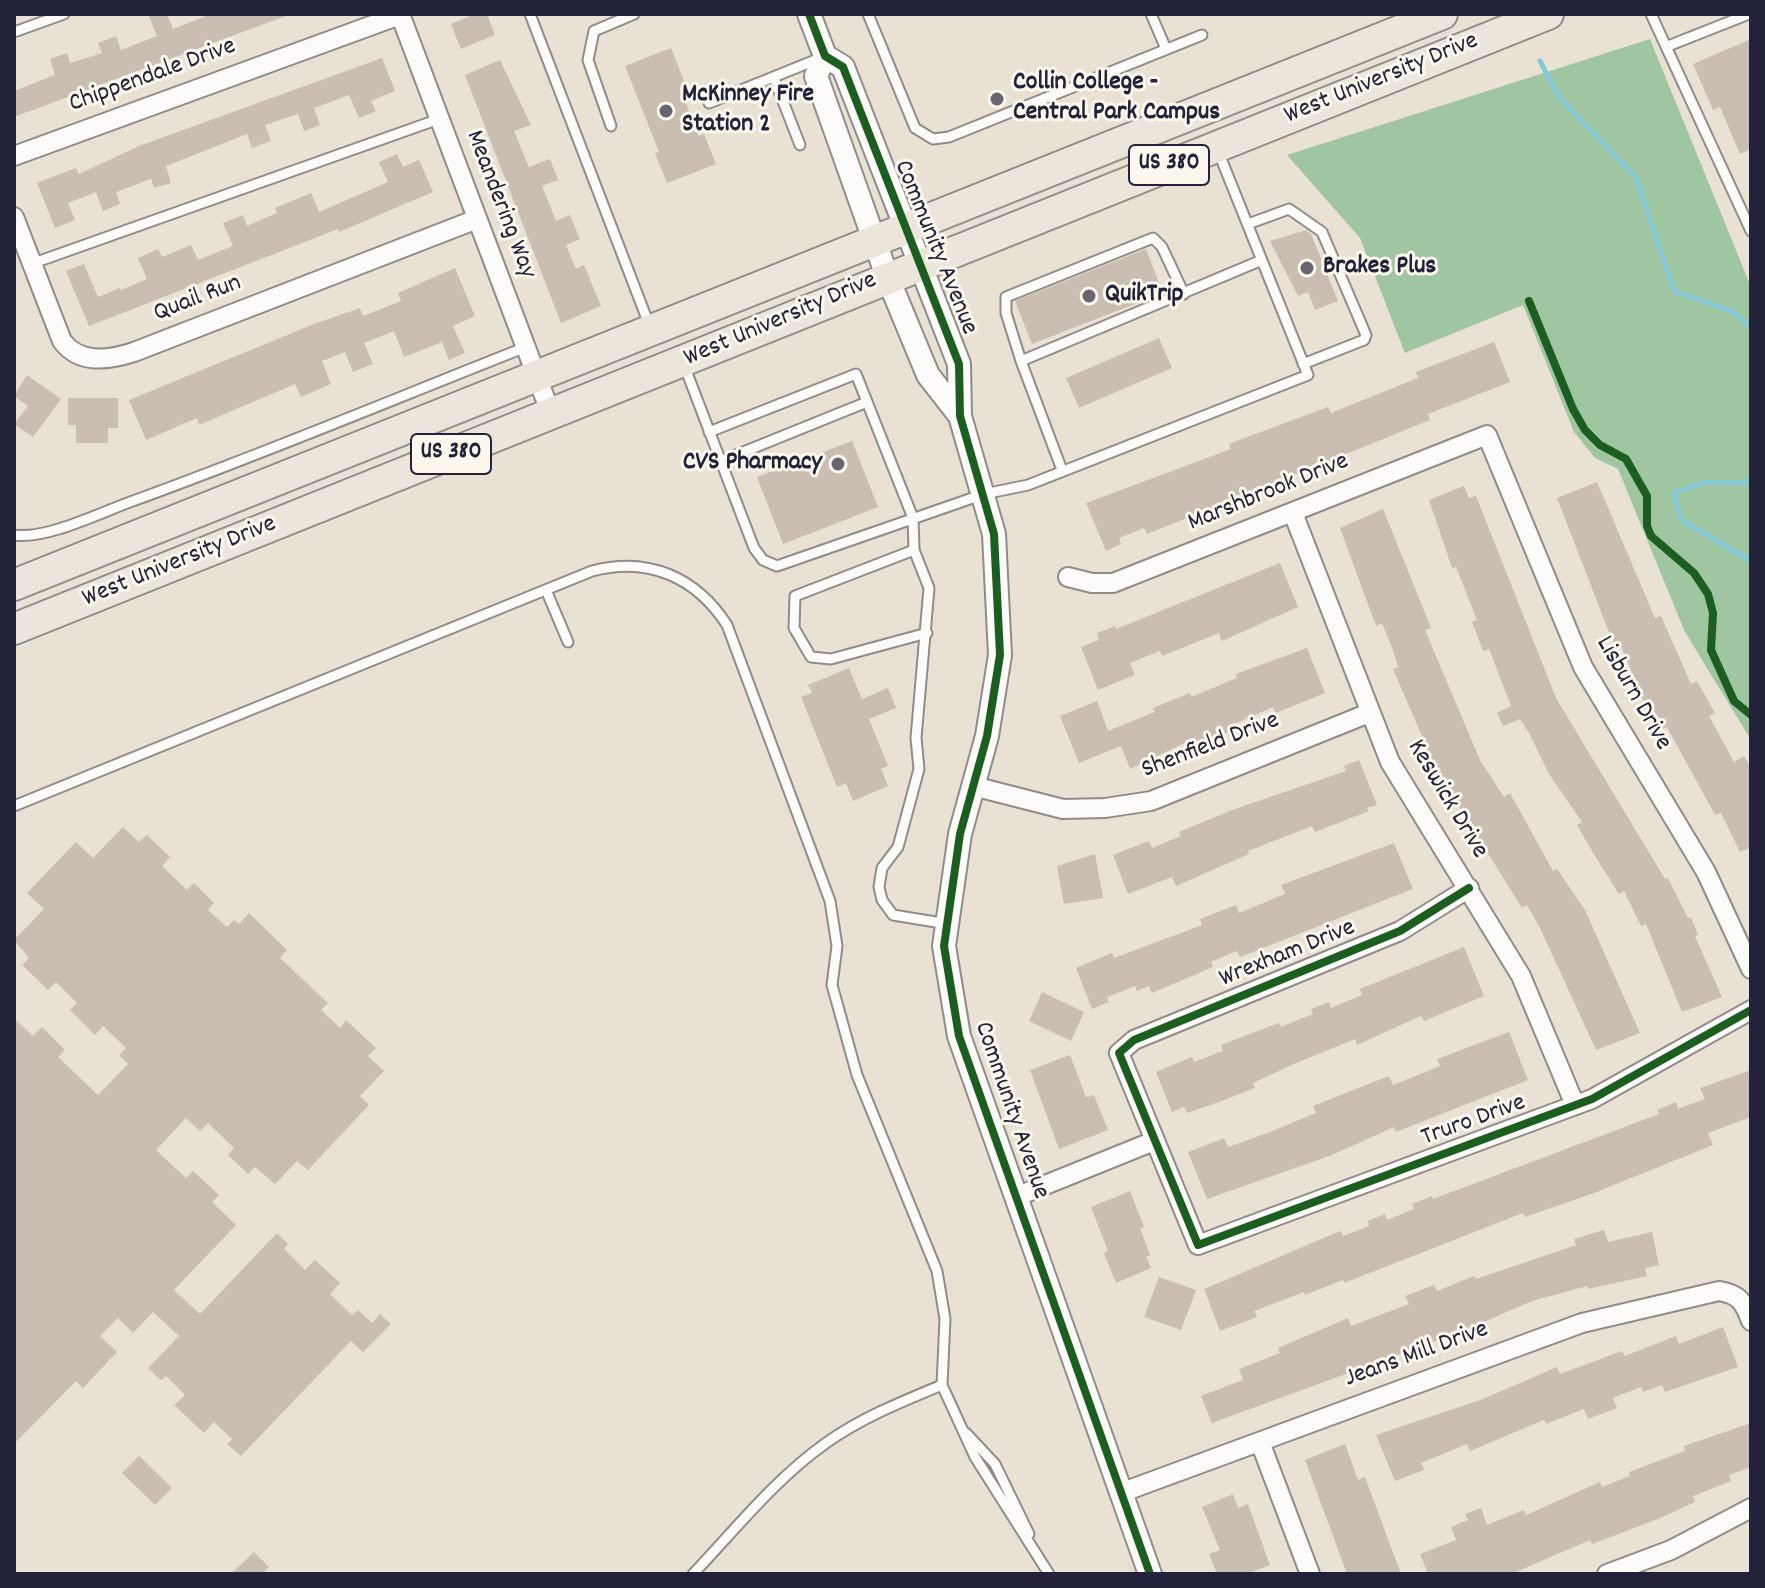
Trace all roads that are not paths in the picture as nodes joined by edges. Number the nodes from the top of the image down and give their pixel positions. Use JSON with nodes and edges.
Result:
{"nodes":[{"id":1,"x":64,"y":14,"type":"edge"},
{"id":2,"x":530,"y":14,"type":"edge"},
{"id":3,"x":634,"y":14,"type":"edge"},
{"id":4,"x":809,"y":14,"type":"edge"},
{"id":5,"x":868,"y":14,"type":"edge"},
{"id":6,"x":1151,"y":14,"type":"edge"},
{"id":7,"x":1442,"y":14,"type":"edge"},
{"id":8,"x":1548,"y":14,"type":"edge"},
{"id":9,"x":1651,"y":14,"type":"edge"},
{"id":10,"x":1749,"y":14,"type":"edge"},
{"id":11,"x":400,"y":15,"type":"edge"},
{"id":12,"x":14,"y":32,"type":"edge"},
{"id":13,"x":1202,"y":35,"type":"dead end"},
{"id":14,"x":1668,"y":46,"type":"junction"},
{"id":15,"x":1166,"y":49,"type":"junction"},
{"id":16,"x":825,"y":56,"type":"junction"},
{"id":17,"x":774,"y":78,"type":"junction"},
{"id":18,"x":709,"y":103,"type":"dead end"},
{"id":19,"x":439,"y":119,"type":"junction"},
{"id":20,"x":611,"y":126,"type":"dead end"},
{"id":21,"x":800,"y":145,"type":"dead end"},
{"id":22,"x":1216,"y":146,"type":"junction"},
{"id":23,"x":14,"y":156,"type":"edge"},
{"id":24,"x":14,"y":217,"type":"edge"},
{"id":25,"x":477,"y":219,"type":"junction"},
{"id":26,"x":1248,"y":224,"type":"junction"},
{"id":27,"x":904,"y":230,"type":"junction"},
{"id":28,"x":1751,"y":231,"type":"edge"},
{"id":29,"x":876,"y":241,"type":"junction"},
{"id":30,"x":1262,"y":260,"type":"junction"},
{"id":31,"x":31,"y":264,"type":"junction"},
{"id":32,"x":919,"y":264,"type":"junction"},
{"id":33,"x":887,"y":276,"type":"junction"},
{"id":34,"x":1184,"y":294,"type":"junction"},
{"id":35,"x":652,"y":330,"type":"junction"},
{"id":36,"x":526,"y":347,"type":"junction"},
{"id":37,"x":1021,"y":361,"type":"junction"},
{"id":38,"x":682,"y":362,"type":"junction"},
{"id":39,"x":1303,"y":364,"type":"junction"},
{"id":40,"x":536,"y":376,"type":"junction"},
{"id":41,"x":867,"y":402,"type":"junction"},
{"id":42,"x":551,"y":414,"type":"junction"},
{"id":43,"x":960,"y":416,"type":"junction"},
{"id":44,"x":709,"y":432,"type":"junction"},
{"id":45,"x":1487,"y":435,"type":"joint"},
{"id":46,"x":721,"y":461,"type":"junction"},
{"id":47,"x":1062,"y":470,"type":"junction"},
{"id":48,"x":984,"y":494,"type":"junction"},
{"id":49,"x":1293,"y":513,"type":"junction"},
{"id":50,"x":913,"y":518,"type":"junction"},
{"id":51,"x":14,"y":535,"type":"edge"},
{"id":52,"x":914,"y":550,"type":"junction"},
{"id":53,"x":1068,"y":577,"type":"dead end"},
{"id":54,"x":14,"y":585,"type":"edge"},
{"id":55,"x":546,"y":590,"type":"junction"},
{"id":56,"x":14,"y":629,"type":"edge"},
{"id":57,"x":927,"y":633,"type":"junction"},
{"id":58,"x":568,"y":642,"type":"dead end"},
{"id":59,"x":1369,"y":713,"type":"junction"},
{"id":60,"x":973,"y":786,"type":"junction"},
{"id":61,"x":14,"y":806,"type":"edge"},
{"id":62,"x":1469,"y":888,"type":"junction"},
{"id":63,"x":948,"y":924,"type":"junction"},
{"id":64,"x":1751,"y":969,"type":"edge"},
{"id":65,"x":1751,"y":1010,"type":"edge"},
{"id":66,"x":1575,"y":1105,"type":"junction"},
{"id":67,"x":1154,"y":1141,"type":"junction"},
{"id":68,"x":1018,"y":1196,"type":"junction"},
{"id":69,"x":1751,"y":1321,"type":"edge"},
{"id":70,"x":942,"y":1385,"type":"junction"},
{"id":71,"x":960,"y":1429,"type":"junction"},
{"id":72,"x":1260,"y":1442,"type":"junction"},
{"id":73,"x":1123,"y":1492,"type":"junction"},
{"id":74,"x":1751,"y":1508,"type":"edge"},
{"id":75,"x":1035,"y":1548,"type":"junction"},
{"id":76,"x":693,"y":1574,"type":"edge"},
{"id":77,"x":1049,"y":1574,"type":"edge"},
{"id":78,"x":1150,"y":1574,"type":"edge"},
{"id":79,"x":1310,"y":1574,"type":"edge"},
{"id":80,"x":1607,"y":1574,"type":"edge"}],
"edges":[{"from":1,"to":12,"type":"lane"},
{"from":2,"to":35,"type":"lane"},
{"from":3,"to":20,"type":"lane"},
{"from":4,"to":16,"type":"street","name":"Community Avenue"},
{"from":5,"to":15,"type":"lane"},
{"from":6,"to":15,"type":"lane"},
{"from":7,"to":27,"type":"highway","name":"West University Drive","number":"US 380"},
{"from":8,"to":22,"type":"highway","name":"West University Drive","number":"US 380"},
{"from":9,"to":14,"type":"lane"},
{"from":10,"to":14,"type":"lane"},
{"from":11,"to":19,"type":"street","name":"Meandering Way"},
{"from":11,"to":23,"type":"street","name":"Chippendale Drive"},
{"from":13,"to":15,"type":"lane"},
{"from":14,"to":28,"type":"lane"},
{"from":16,"to":17,"type":"lane"},
{"from":16,"to":27,"type":"street","name":"Community Avenue"},
{"from":16,"to":29,"type":"street","name":"Community Avenue"},
{"from":17,"to":18,"type":"lane"},
{"from":17,"to":21,"type":"lane"},
{"from":19,"to":25,"type":"street","name":"Meandering Way"},
{"from":19,"to":31,"type":"lane"},
{"from":22,"to":26,"type":"lane"},
{"from":22,"to":32,"type":"highway","name":"West University Drive","number":"US 380"},
{"from":24,"to":31,"type":"street","name":"Quail Run"},
{"from":25,"to":31,"type":"street","name":"Quail Run"},
{"from":25,"to":36,"type":"street","name":"Meandering Way"},
{"from":26,"to":30,"type":"lane"},
{"from":26,"to":39,"type":"lane"},
{"from":27,"to":29,"type":"highway","name":"West University Drive","number":"US 380"},
{"from":27,"to":32,"type":"street","name":"Community Avenue"},
{"from":29,"to":33,"type":"street","name":"Community Avenue"},
{"from":29,"to":35,"type":"highway","name":"West University Drive","number":"US 380"},
{"from":30,"to":34,"type":"lane"},
{"from":30,"to":39,"type":"lane"},
{"from":32,"to":33,"type":"highway","name":"West University Drive","number":"US 380"},
{"from":32,"to":43,"type":"street","name":"Community Avenue"},
{"from":33,"to":38,"type":"highway","name":"West University Drive","number":"US 380"},
{"from":33,"to":43,"type":"street","name":"Community Avenue"},
{"from":34,"to":37,"type":"lane"},
{"from":34,"to":37,"type":"lane"},
{"from":35,"to":40,"type":"highway","name":"West University Drive","number":"US 380"},
{"from":36,"to":40,"type":"street","name":"Meandering Way"},
{"from":36,"to":51,"type":"lane"},
{"from":37,"to":47,"type":"lane"},
{"from":38,"to":42,"type":"highway","name":"West University Drive","number":"US 380"},
{"from":38,"to":44,"type":"lane"},
{"from":39,"to":47,"type":"lane"},
{"from":40,"to":42,"type":"street","name":"Meandering Way"},
{"from":40,"to":54,"type":"highway","name":"West University Drive","number":"US 380"},
{"from":41,"to":44,"type":"lane"},
{"from":41,"to":46,"type":"lane"},
{"from":41,"to":50,"type":"lane"},
{"from":42,"to":56,"type":"highway","name":"West University Drive","number":"US 380"},
{"from":43,"to":48,"type":"street","name":"Community Avenue"},
{"from":44,"to":46,"type":"lane"},
{"from":45,"to":49,"type":"street","name":"Marshbrook Drive"},
{"from":45,"to":64,"type":"street","name":"Lisburn Drive"},
{"from":46,"to":50,"type":"lane"},
{"from":47,"to":48,"type":"lane"},
{"from":48,"to":50,"type":"lane"},
{"from":48,"to":60,"type":"street","name":"Community Avenue"},
{"from":49,"to":53,"type":"street","name":"Marshbrook Drive"},
{"from":49,"to":59,"type":"street","name":"Keswick Drive"},
{"from":50,"to":52,"type":"lane"},
{"from":52,"to":57,"type":"lane"},
{"from":52,"to":57,"type":"lane"},
{"from":55,"to":58,"type":"lane"},
{"from":55,"to":61,"type":"lane"},
{"from":55,"to":70,"type":"lane"},
{"from":57,"to":63,"type":"lane"},
{"from":59,"to":60,"type":"street","name":"Shenfield Drive"},
{"from":59,"to":62,"type":"street","name":"Keswick Drive"},
{"from":60,"to":63,"type":"street","name":"Community Avenue"},
{"from":62,"to":66,"type":"street","name":"Keswick Drive"},
{"from":62,"to":67,"type":"street","name":"Wrexham Drive"},
{"from":63,"to":68,"type":"street","name":"Community Avenue"},
{"from":65,"to":66,"type":"street","name":"Truro Drive"},
{"from":66,"to":67,"type":"street","name":"Truro Drive"},
{"from":67,"to":68,"type":"street"},
{"from":68,"to":73,"type":"street","name":"Community Avenue"},
{"from":69,"to":72,"type":"street","name":"Jeans Mill Drive"},
{"from":70,"to":71,"type":"lane"},
{"from":70,"to":76,"type":"lane"},
{"from":71,"to":75,"type":"lane"},
{"from":71,"to":75,"type":"lane"},
{"from":72,"to":73,"type":"street","name":"Jeans Mill Drive"},
{"from":72,"to":79,"type":"street"},
{"from":73,"to":78,"type":"street","name":"Community Avenue"},
{"from":74,"to":80,"type":"street"},
{"from":75,"to":77,"type":"lane"}]}
